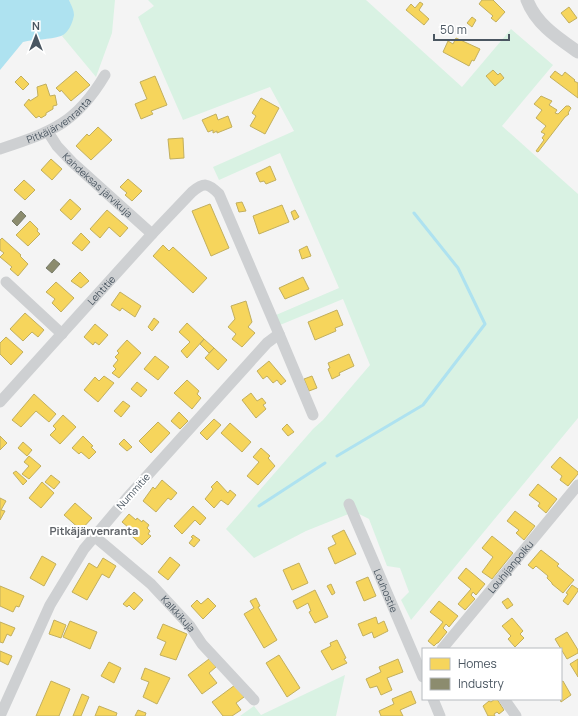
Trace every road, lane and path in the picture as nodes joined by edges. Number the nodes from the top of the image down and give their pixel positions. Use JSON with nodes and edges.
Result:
{"nodes":[{"id":1,"x":526,"y":0,"type":"edge"},
{"id":2,"x":578,"y":52,"type":"edge"},
{"id":3,"x":105,"y":75,"type":"dead end"},
{"id":4,"x":48,"y":132,"type":"junction"},
{"id":5,"x":0,"y":149,"type":"edge"},
{"id":6,"x":152,"y":234,"type":"junction"},
{"id":7,"x":6,"y":282,"type":"dead end"},
{"id":8,"x":62,"y":334,"type":"junction"},
{"id":9,"x":279,"y":334,"type":"junction"},
{"id":10,"x":0,"y":402,"type":"edge"},
{"id":11,"x":313,"y":415,"type":"dead end"},
{"id":12,"x":578,"y":485,"type":"edge"},
{"id":13,"x":349,"y":504,"type":"dead end"},
{"id":14,"x":94,"y":536,"type":"junction"},
{"id":15,"x":443,"y":648,"type":"edge"},
{"id":16,"x":422,"y":674,"type":"edge"},
{"id":17,"x":254,"y":700,"type":"dead end"},
{"id":18,"x":433,"y":700,"type":"edge"},
{"id":19,"x":505,"y":700,"type":"edge"},
{"id":20,"x":437,"y":714,"type":"edge"},
{"id":21,"x":0,"y":716,"type":"edge"},
{"id":22,"x":516,"y":716,"type":"edge"}],
"edges":[{"from":1,"to":2,"type":"street"},
{"from":3,"to":4,"type":"street","name":"Pitkäjärvenranta"},
{"from":4,"to":5,"type":"street","name":"Pitkäjärvenranta"},
{"from":4,"to":6,"type":"street","name":"Kahdeksas järvikuja"},
{"from":6,"to":8,"type":"street","name":"Lehtitie"},
{"from":6,"to":9,"type":"street","name":"Lehtitie"},
{"from":7,"to":8,"type":"street"},
{"from":8,"to":10,"type":"street","name":"Lehtitie"},
{"from":9,"to":11,"type":"street"},
{"from":9,"to":14,"type":"street","name":"Nummitie"},
{"from":12,"to":15,"type":"street","name":"Louhijanpolku"},
{"from":13,"to":16,"type":"street","name":"Louhostie"},
{"from":14,"to":17,"type":"street","name":"Kalkkikuja"},
{"from":14,"to":21,"type":"street","name":"Nummitie"},
{"from":18,"to":20,"type":"street"},
{"from":19,"to":22,"type":"street"}]}
